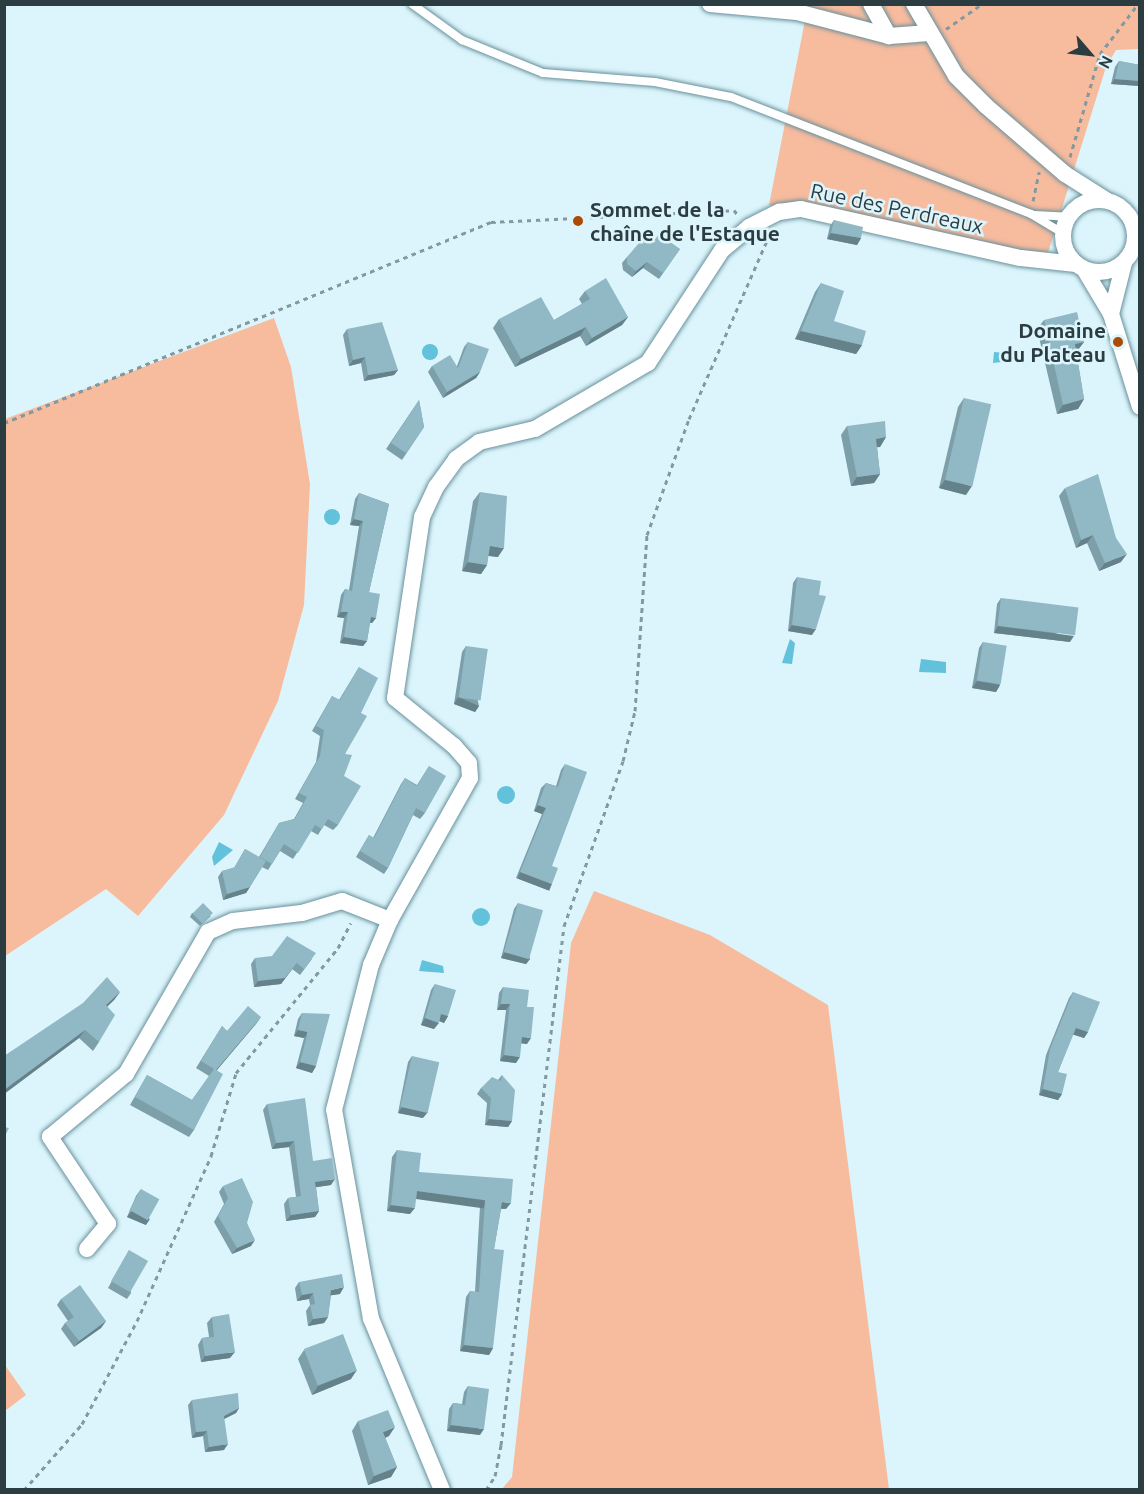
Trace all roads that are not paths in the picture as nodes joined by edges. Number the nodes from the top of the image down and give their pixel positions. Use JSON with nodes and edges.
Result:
{"nodes":[{"id":1,"x":412,"y":4,"type":"edge"},
{"id":2,"x":710,"y":4,"type":"edge"},
{"id":3,"x":871,"y":4,"type":"edge"},
{"id":4,"x":914,"y":4,"type":"edge"},
{"id":5,"x":931,"y":35,"type":"junction"},
{"id":6,"x":889,"y":36,"type":"junction"},
{"id":7,"x":1065,"y":174,"type":"junction"},
{"id":8,"x":1106,"y":200,"type":"junction"},
{"id":9,"x":1031,"y":214,"type":"junction"},
{"id":10,"x":1135,"y":217,"type":"edge"},
{"id":11,"x":1067,"y":224,"type":"junction"},
{"id":12,"x":1138,"y":239,"type":"edge"},
{"id":13,"x":1039,"y":262,"type":"junction"},
{"id":14,"x":1124,"y":262,"type":"junction"},
{"id":15,"x":1080,"y":267,"type":"junction"},
{"id":16,"x":1111,"y":314,"type":"junction"},
{"id":17,"x":1140,"y":407,"type":"edge"},
{"id":18,"x":390,"y":920,"type":"junction"},
{"id":19,"x":87,"y":1249,"type":"dead end"},
{"id":20,"x":442,"y":1490,"type":"edge"}],
"edges":[{"from":1,"to":9,"type":"lane"},
{"from":2,"to":6,"type":"street"},
{"from":3,"to":6,"type":"street"},
{"from":4,"to":5,"type":"street"},
{"from":5,"to":6,"type":"street"},
{"from":5,"to":7,"type":"street"},
{"from":7,"to":8,"type":"street"},
{"from":7,"to":11,"type":"street"},
{"from":8,"to":10,"type":"street"},
{"from":8,"to":11,"type":"street"},
{"from":9,"to":11,"type":"lane"},
{"from":9,"to":11,"type":"lane"},
{"from":10,"to":12,"type":"street"},
{"from":11,"to":13,"type":"street"},
{"from":11,"to":15,"type":"street"},
{"from":12,"to":14,"type":"street"},
{"from":13,"to":15,"type":"street","name":"Rue des Perdreaux"},
{"from":13,"to":18,"type":"street","name":"Rue des Perdreaux"},
{"from":14,"to":15,"type":"street"},
{"from":14,"to":16,"type":"street"},
{"from":15,"to":16,"type":"street"},
{"from":16,"to":17,"type":"street"},
{"from":18,"to":19,"type":"street"},
{"from":18,"to":20,"type":"street"}]}
